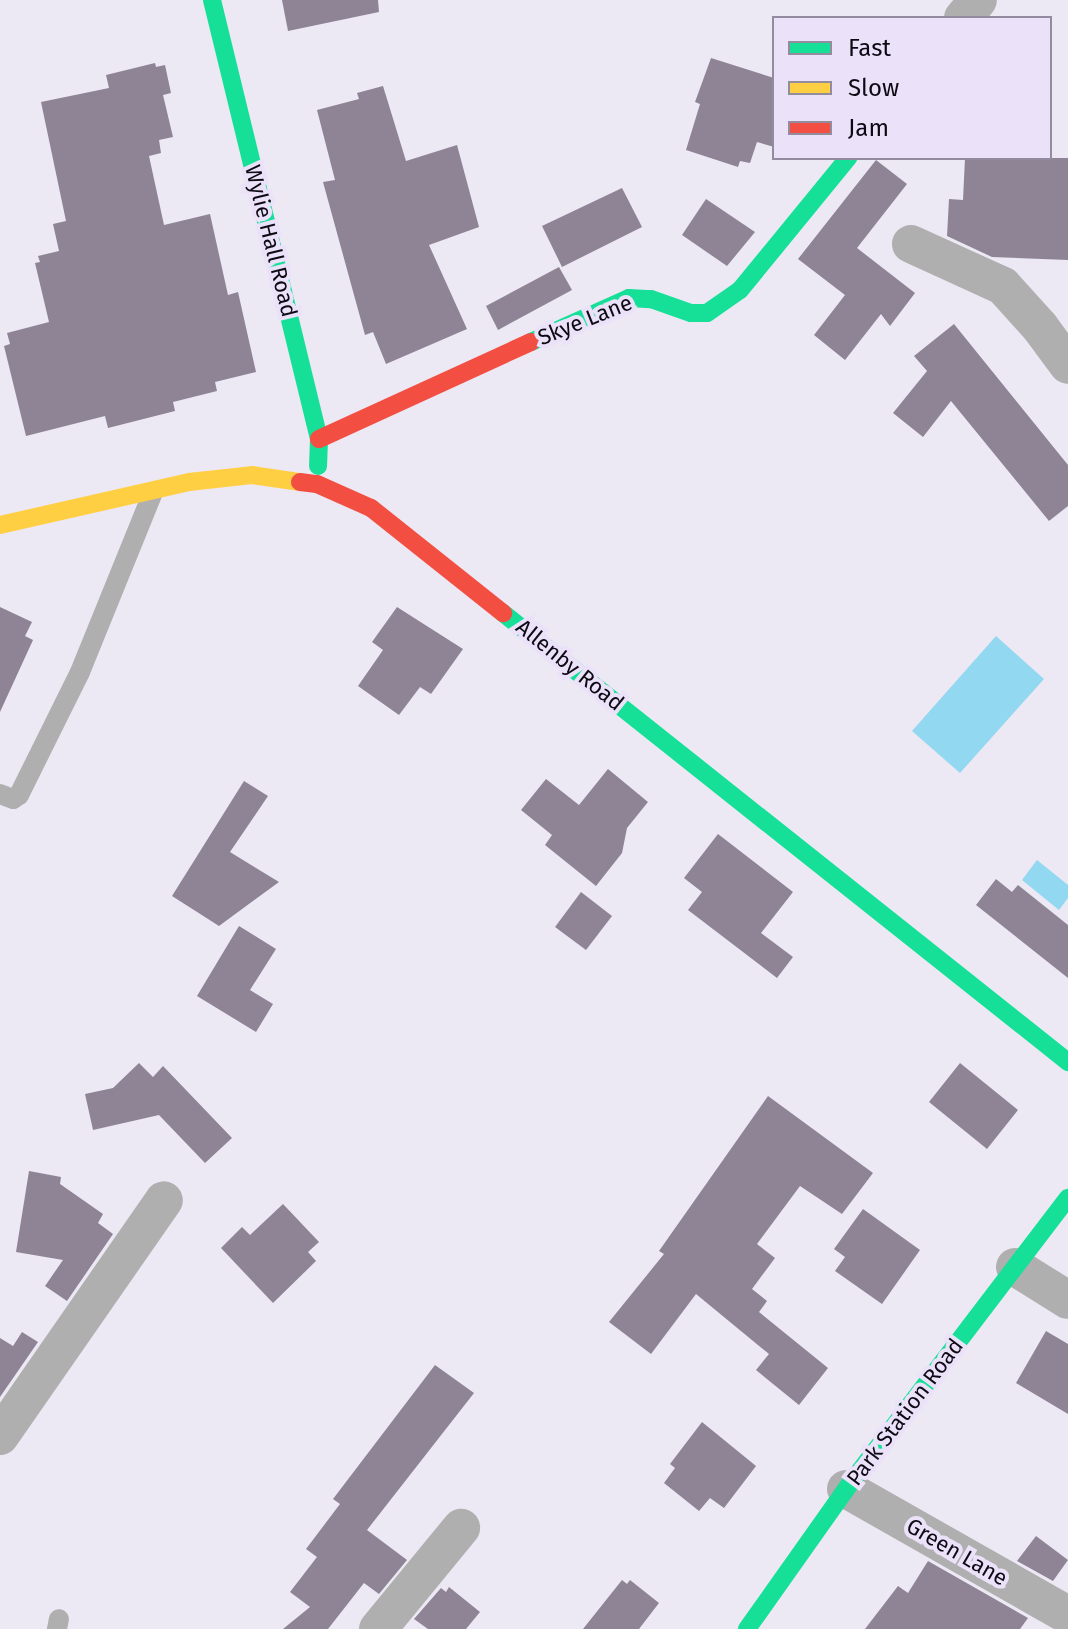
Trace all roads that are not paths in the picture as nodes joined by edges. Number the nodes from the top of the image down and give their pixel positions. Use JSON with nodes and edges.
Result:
{"nodes":[{"id":1,"x":212,"y":0,"type":"edge"},
{"id":2,"x":978,"y":0,"type":"edge"},
{"id":3,"x":965,"y":16,"type":"edge"},
{"id":4,"x":846,"y":160,"type":"edge"},
{"id":5,"x":911,"y":244,"type":"dead end"},
{"id":6,"x":1068,"y":365,"type":"edge"},
{"id":7,"x":319,"y":439,"type":"junction"},
{"id":8,"x":317,"y":484,"type":"junction"},
{"id":9,"x":153,"y":492,"type":"junction"},
{"id":10,"x":0,"y":525,"type":"edge"},
{"id":11,"x":0,"y":794,"type":"edge"},
{"id":12,"x":1068,"y":1062,"type":"edge"},
{"id":13,"x":1068,"y":1198,"type":"edge"},
{"id":14,"x":164,"y":1200,"type":"dead end"},
{"id":15,"x":1015,"y":1267,"type":"junction"},
{"id":16,"x":1068,"y":1300,"type":"edge"},
{"id":17,"x":0,"y":1436,"type":"edge"},
{"id":18,"x":846,"y":1489,"type":"junction"},
{"id":19,"x":461,"y":1528,"type":"dead end"},
{"id":20,"x":1068,"y":1615,"type":"edge"},
{"id":21,"x":378,"y":1629,"type":"edge"},
{"id":22,"x":747,"y":1629,"type":"edge"}],
"edges":[{"from":1,"to":7,"type":"street","name":"Wylie Hall Road"},
{"from":2,"to":3,"type":"street"},
{"from":4,"to":7,"type":"street","name":"Skye Lane"},
{"from":5,"to":6,"type":"street"},
{"from":7,"to":8,"type":"street","name":"Wylie Hall Road"},
{"from":8,"to":9,"type":"street","name":"Allenby Road"},
{"from":8,"to":12,"type":"street","name":"Allenby Road"},
{"from":9,"to":10,"type":"street","name":"Allenby Road"},
{"from":9,"to":11,"type":"lane"},
{"from":13,"to":15,"type":"street","name":"Park Station Road"},
{"from":14,"to":17,"type":"street"},
{"from":15,"to":16,"type":"street"},
{"from":15,"to":18,"type":"street","name":"Park Station Road"},
{"from":18,"to":20,"type":"street","name":"Green Lane"},
{"from":18,"to":22,"type":"street","name":"Park Station Road"},
{"from":19,"to":21,"type":"street"}]}
